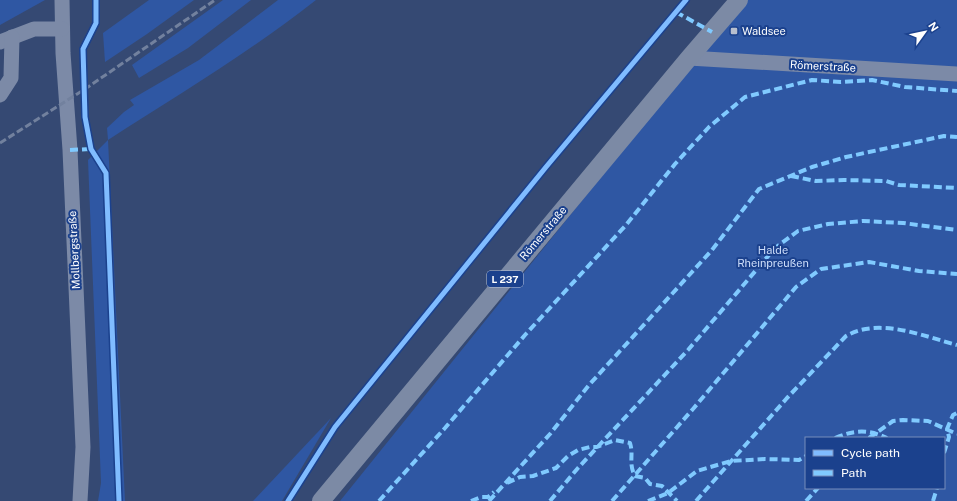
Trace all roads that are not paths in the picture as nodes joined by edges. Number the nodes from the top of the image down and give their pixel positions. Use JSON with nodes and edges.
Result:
{"nodes":[{"id":1,"x":62,"y":0,"type":"edge"},
{"id":2,"x":739,"y":0,"type":"edge"},
{"id":3,"x":62,"y":29,"type":"junction"},
{"id":4,"x":6,"y":40,"type":"edge"},
{"id":5,"x":689,"y":58,"type":"junction"},
{"id":6,"x":957,"y":74,"type":"edge"},
{"id":7,"x":0,"y":95,"type":"edge"},
{"id":8,"x":80,"y":501,"type":"edge"},
{"id":9,"x":321,"y":501,"type":"edge"}],
"edges":[{"from":1,"to":3,"type":"street","name":"Mollbergstraße"},
{"from":2,"to":5,"type":"main road","name":"Römerstraße","number":"L 237"},
{"from":3,"to":4,"type":"street"},
{"from":3,"to":8,"type":"street","name":"Mollbergstraße"},
{"from":4,"to":7,"type":"street"},
{"from":5,"to":6,"type":"street","name":"Römerstraße"},
{"from":5,"to":9,"type":"main road","name":"Römerstraße","number":"L 237"}]}
